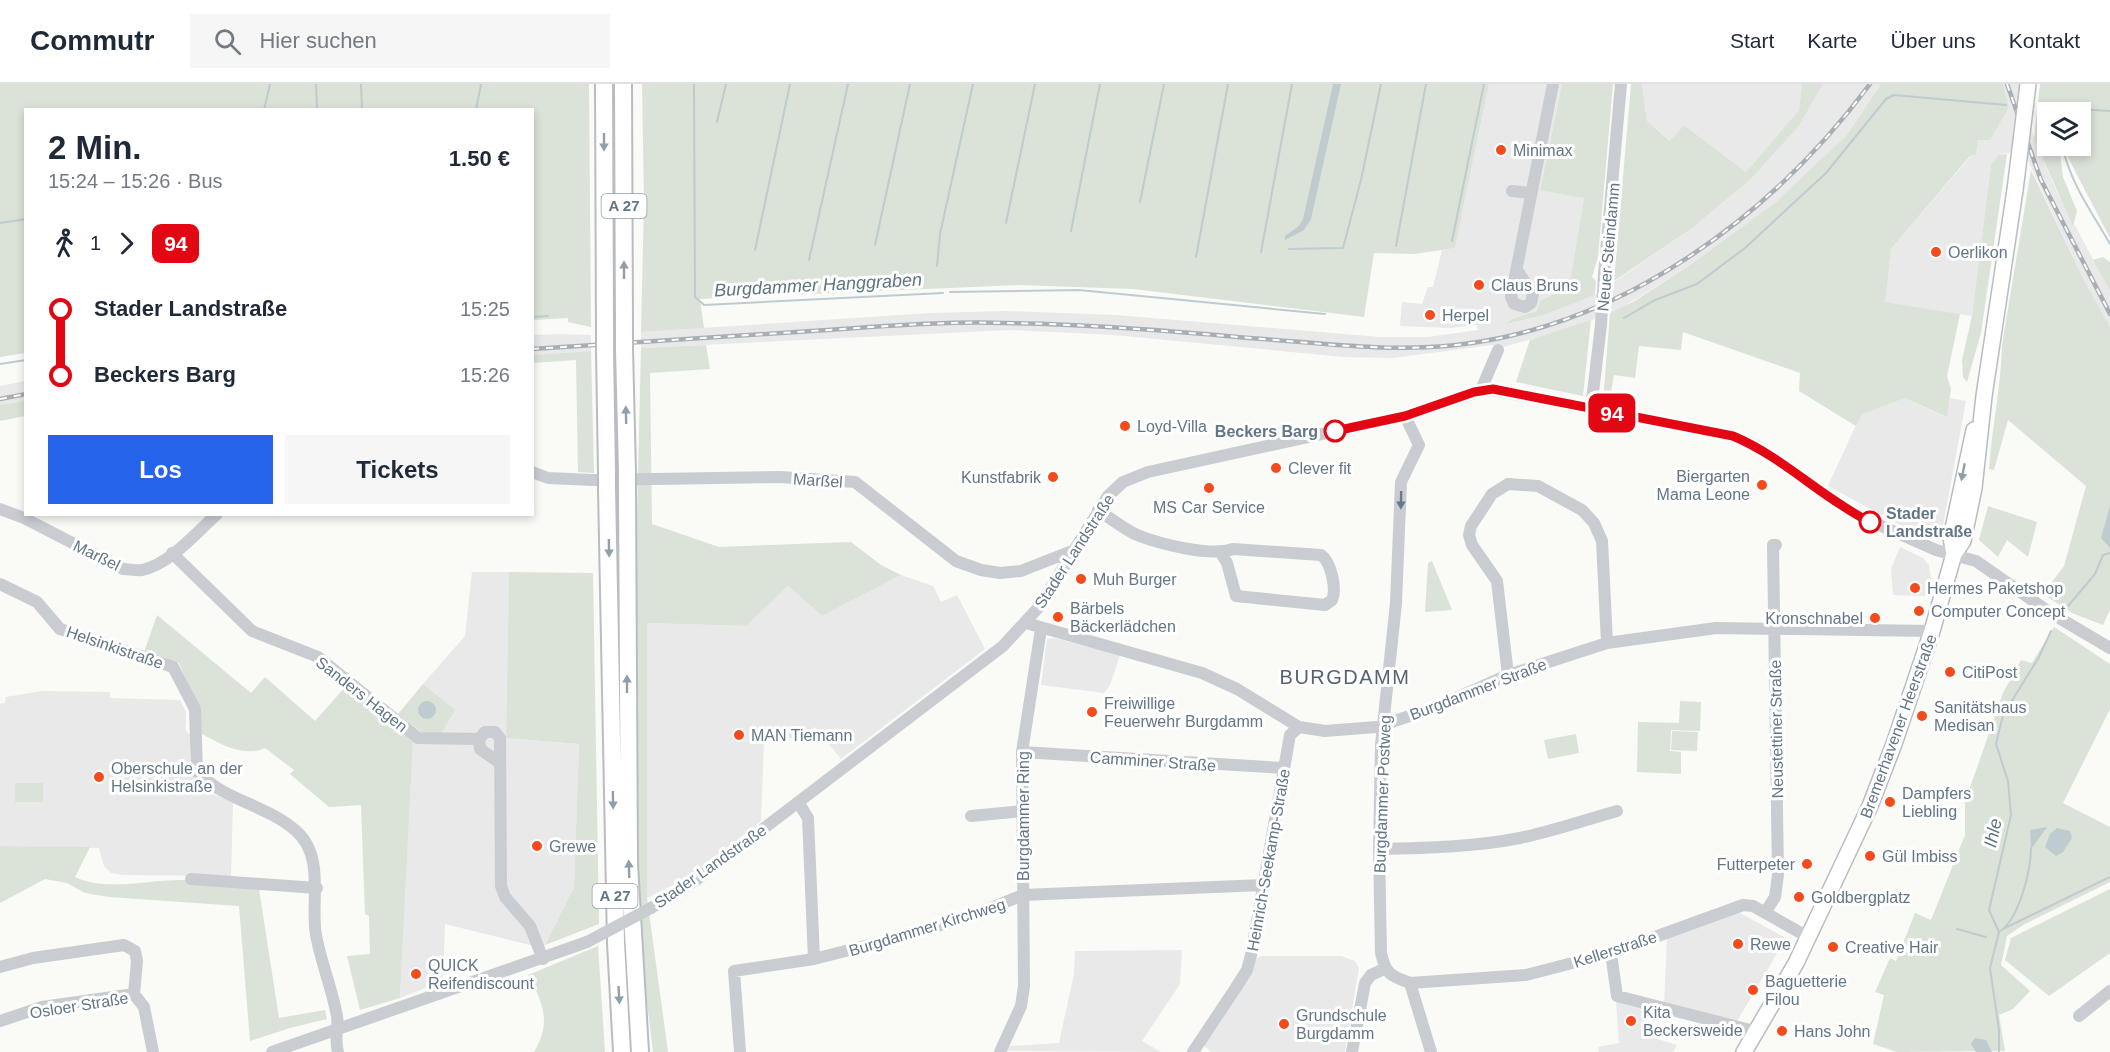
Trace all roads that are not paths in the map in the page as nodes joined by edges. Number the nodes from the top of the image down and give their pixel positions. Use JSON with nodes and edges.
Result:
{"nodes":[{"id":1,"x":604,"y":84,"type":"edge"},
{"id":2,"x":623,"y":84,"type":"edge"},
{"id":3,"x":1553,"y":84,"type":"edge"},
{"id":4,"x":1621,"y":84,"type":"edge"},
{"id":5,"x":2028,"y":84,"type":"edge"},
{"id":6,"x":1512,"y":191,"type":"dead end"},
{"id":7,"x":1531,"y":193,"type":"junction"},
{"id":8,"x":1517,"y":270,"type":"dead end"},
{"id":9,"x":1498,"y":350,"type":"dead end"},
{"id":10,"x":1481,"y":390,"type":"junction"},
{"id":11,"x":1591,"y":409,"type":"junction"},
{"id":12,"x":1405,"y":416,"type":"junction"},
{"id":13,"x":534,"y":473,"type":"edge"},
{"id":14,"x":0,"y":509,"type":"edge"},
{"id":15,"x":1098,"y":510,"type":"junction"},
{"id":16,"x":215,"y":516,"type":"edge"},
{"id":17,"x":1776,"y":545,"type":"dead end"},
{"id":18,"x":1072,"y":551,"type":"junction"},
{"id":19,"x":172,"y":553,"type":"junction"},
{"id":20,"x":1221,"y":553,"type":"junction"},
{"id":21,"x":1954,"y":554,"type":"junction"},
{"id":22,"x":0,"y":584,"type":"edge"},
{"id":23,"x":1026,"y":623,"type":"junction"},
{"id":24,"x":1041,"y":629,"type":"junction"},
{"id":25,"x":1774,"y":629,"type":"junction"},
{"id":26,"x":1932,"y":631,"type":"junction"},
{"id":27,"x":1607,"y":643,"type":"junction"},
{"id":28,"x":2110,"y":648,"type":"edge"},
{"id":29,"x":1508,"y":675,"type":"junction"},
{"id":30,"x":1383,"y":723,"type":"junction"},
{"id":31,"x":1299,"y":727,"type":"junction"},
{"id":32,"x":479,"y":739,"type":"junction"},
{"id":33,"x":1022,"y":752,"type":"junction"},
{"id":34,"x":500,"y":763,"type":"junction"},
{"id":35,"x":1284,"y":768,"type":"junction"},
{"id":36,"x":798,"y":802,"type":"junction"},
{"id":37,"x":1024,"y":811,"type":"junction"},
{"id":38,"x":1617,"y":811,"type":"dead end"},
{"id":39,"x":970,"y":816,"type":"dead end"},
{"id":40,"x":1379,"y":849,"type":"junction"},
{"id":41,"x":190,"y":879,"type":"dead end"},
{"id":42,"x":1263,"y":885,"type":"junction"},
{"id":43,"x":316,"y":888,"type":"junction"},
{"id":44,"x":1023,"y":895,"type":"junction"},
{"id":45,"x":1766,"y":914,"type":"junction"},
{"id":46,"x":1808,"y":937,"type":"junction"},
{"id":47,"x":1611,"y":953,"type":"junction"},
{"id":48,"x":543,"y":958,"type":"junction"},
{"id":49,"x":814,"y":959,"type":"junction"},
{"id":50,"x":0,"y":967,"type":"edge"},
{"id":51,"x":1384,"y":969,"type":"junction"},
{"id":52,"x":1410,"y":983,"type":"junction"},
{"id":53,"x":2110,"y":991,"type":"edge"},
{"id":54,"x":134,"y":994,"type":"junction"},
{"id":55,"x":2079,"y":1016,"type":"dead end"},
{"id":56,"x":0,"y":1021,"type":"edge"},
{"id":57,"x":337,"y":1029,"type":"junction"},
{"id":58,"x":1758,"y":1032,"type":"junction"},
{"id":59,"x":1198,"y":1050,"type":"edge"},
{"id":60,"x":622,"y":1051,"type":"edge"},
{"id":61,"x":153,"y":1052,"type":"edge"},
{"id":62,"x":272,"y":1052,"type":"edge"},
{"id":63,"x":338,"y":1052,"type":"edge"},
{"id":64,"x":346,"y":1052,"type":"edge"},
{"id":65,"x":640,"y":1052,"type":"edge"},
{"id":66,"x":740,"y":1052,"type":"edge"},
{"id":67,"x":1000,"y":1052,"type":"edge"},
{"id":68,"x":1352,"y":1052,"type":"edge"},
{"id":69,"x":1431,"y":1052,"type":"edge"},
{"id":70,"x":1744,"y":1052,"type":"edge"}],
"edges":[{"from":1,"to":60,"type":"highway","number":"A 27","one_way":true,"bridge":true},
{"from":65,"to":2,"type":"highway","number":"A 27","one_way":true,"bridge":true},
{"from":3,"to":7,"type":"street"},
{"from":4,"to":11,"type":"street","name":"Neuer Steindamm","bridge":true},
{"from":5,"to":21,"type":"main road","name":"Bremerhavener Heerstraße","bridge":true},
{"from":6,"to":7,"type":"street"},
{"from":7,"to":8,"type":"street"},
{"from":9,"to":10,"type":"street"},
{"from":10,"to":11,"type":"street","name":"Stader Landstraße"},
{"from":10,"to":12,"type":"street","name":"Stader Landstraße"},
{"from":11,"to":21,"type":"street","name":"Stader Landstraße"},
{"from":12,"to":15,"type":"street","name":"Stader Landstraße"},
{"from":12,"to":30,"type":"street","name":"Burgdammer Postweg","one_way":true},
{"from":13,"to":18,"type":"street","name":"Marßel"},
{"from":14,"to":19,"type":"street","name":"Marßel"},
{"from":15,"to":18,"type":"street","name":"Stader Landstraße"},
{"from":15,"to":20,"type":"street"},
{"from":16,"to":19,"type":"street","name":"Marßel"},
{"from":17,"to":25,"type":"street","name":"Neustettiner Straße"},
{"from":18,"to":23,"type":"street","name":"Stader Landstraße"},
{"from":19,"to":32,"type":"street","name":"Sanders Hagen"},
{"from":20,"to":20,"type":"street"},
{"from":21,"to":26,"type":"main road","name":"Bremerhavener Heerstraße"},
{"from":21,"to":28,"type":"street","name":"Stader Landstraße"},
{"from":22,"to":43,"type":"street","name":"Helsinkistraße"},
{"from":23,"to":24,"type":"street"},
{"from":23,"to":36,"type":"street","name":"Stader Landstraße"},
{"from":24,"to":31,"type":"street","name":"Burgdammer Straße"},
{"from":24,"to":33,"type":"street","name":"Burgdammer Ring"},
{"from":25,"to":26,"type":"street","name":"Burgdammer Straße"},
{"from":25,"to":27,"type":"street","name":"Burgdammer Straße"},
{"from":25,"to":45,"type":"street","name":"Neustettiner Straße"},
{"from":26,"to":46,"type":"main road","name":"Bremerhavener Heerstraße"},
{"from":27,"to":29,"type":"street","name":"Burgdammer Straße"},
{"from":27,"to":29,"type":"street"},
{"from":29,"to":30,"type":"street","name":"Burgdammer Straße"},
{"from":30,"to":31,"type":"street","name":"Burgdammer Straße"},
{"from":30,"to":40,"type":"street","name":"Burgdammer Postweg"},
{"from":31,"to":35,"type":"street","name":"Heinrich-Seekamp-Straße"},
{"from":32,"to":34,"type":"street"},
{"from":32,"to":34,"type":"street","name":"Sanders Hagen"},
{"from":33,"to":35,"type":"street","name":"Camminer Straße"},
{"from":33,"to":37,"type":"street","name":"Burgdammer Ring"},
{"from":34,"to":48,"type":"street"},
{"from":35,"to":42,"type":"street","name":"Heinrich-Seekamp-Straße"},
{"from":36,"to":48,"type":"street","name":"Stader Landstraße","bridge":true},
{"from":36,"to":49,"type":"street"},
{"from":37,"to":39,"type":"street"},
{"from":37,"to":44,"type":"street","name":"Burgdammer Ring"},
{"from":38,"to":40,"type":"street"},
{"from":40,"to":51,"type":"street","name":"Burgdammer Postweg"},
{"from":41,"to":43,"type":"street"},
{"from":42,"to":44,"type":"street","name":"Burgdammer Kirchweg"},
{"from":42,"to":59,"type":"street","name":"Heinrich-Seekamp-Straße"},
{"from":43,"to":57,"type":"street","name":"Helsinkistraße"},
{"from":44,"to":49,"type":"street","name":"Burgdammer Kirchweg"},
{"from":44,"to":67,"type":"street","name":"Burgdammer Ring"},
{"from":45,"to":46,"type":"street","name":"Kellerstraße"},
{"from":45,"to":47,"type":"street","name":"Kellerstraße"},
{"from":46,"to":58,"type":"main road","name":"Bremerhavener Heerstraße"},
{"from":47,"to":52,"type":"street","name":"Kellerstraße"},
{"from":47,"to":58,"type":"street"},
{"from":48,"to":57,"type":"street","name":"Stader Landstraße"},
{"from":49,"to":66,"type":"street","name":"Burgdammer Kirchweg"},
{"from":50,"to":54,"type":"street"},
{"from":51,"to":52,"type":"street"},
{"from":51,"to":68,"type":"street"},
{"from":52,"to":69,"type":"street"},
{"from":53,"to":55,"type":"street"},
{"from":54,"to":56,"type":"street","name":"Osloer Straße"},
{"from":54,"to":61,"type":"street","name":"Osloer Straße"},
{"from":57,"to":62,"type":"street","name":"Stader Landstraße"},
{"from":57,"to":63,"type":"street"},
{"from":57,"to":64,"type":"street"},
{"from":58,"to":70,"type":"main road","name":"Bremerhavener Heerstraße"}]}
